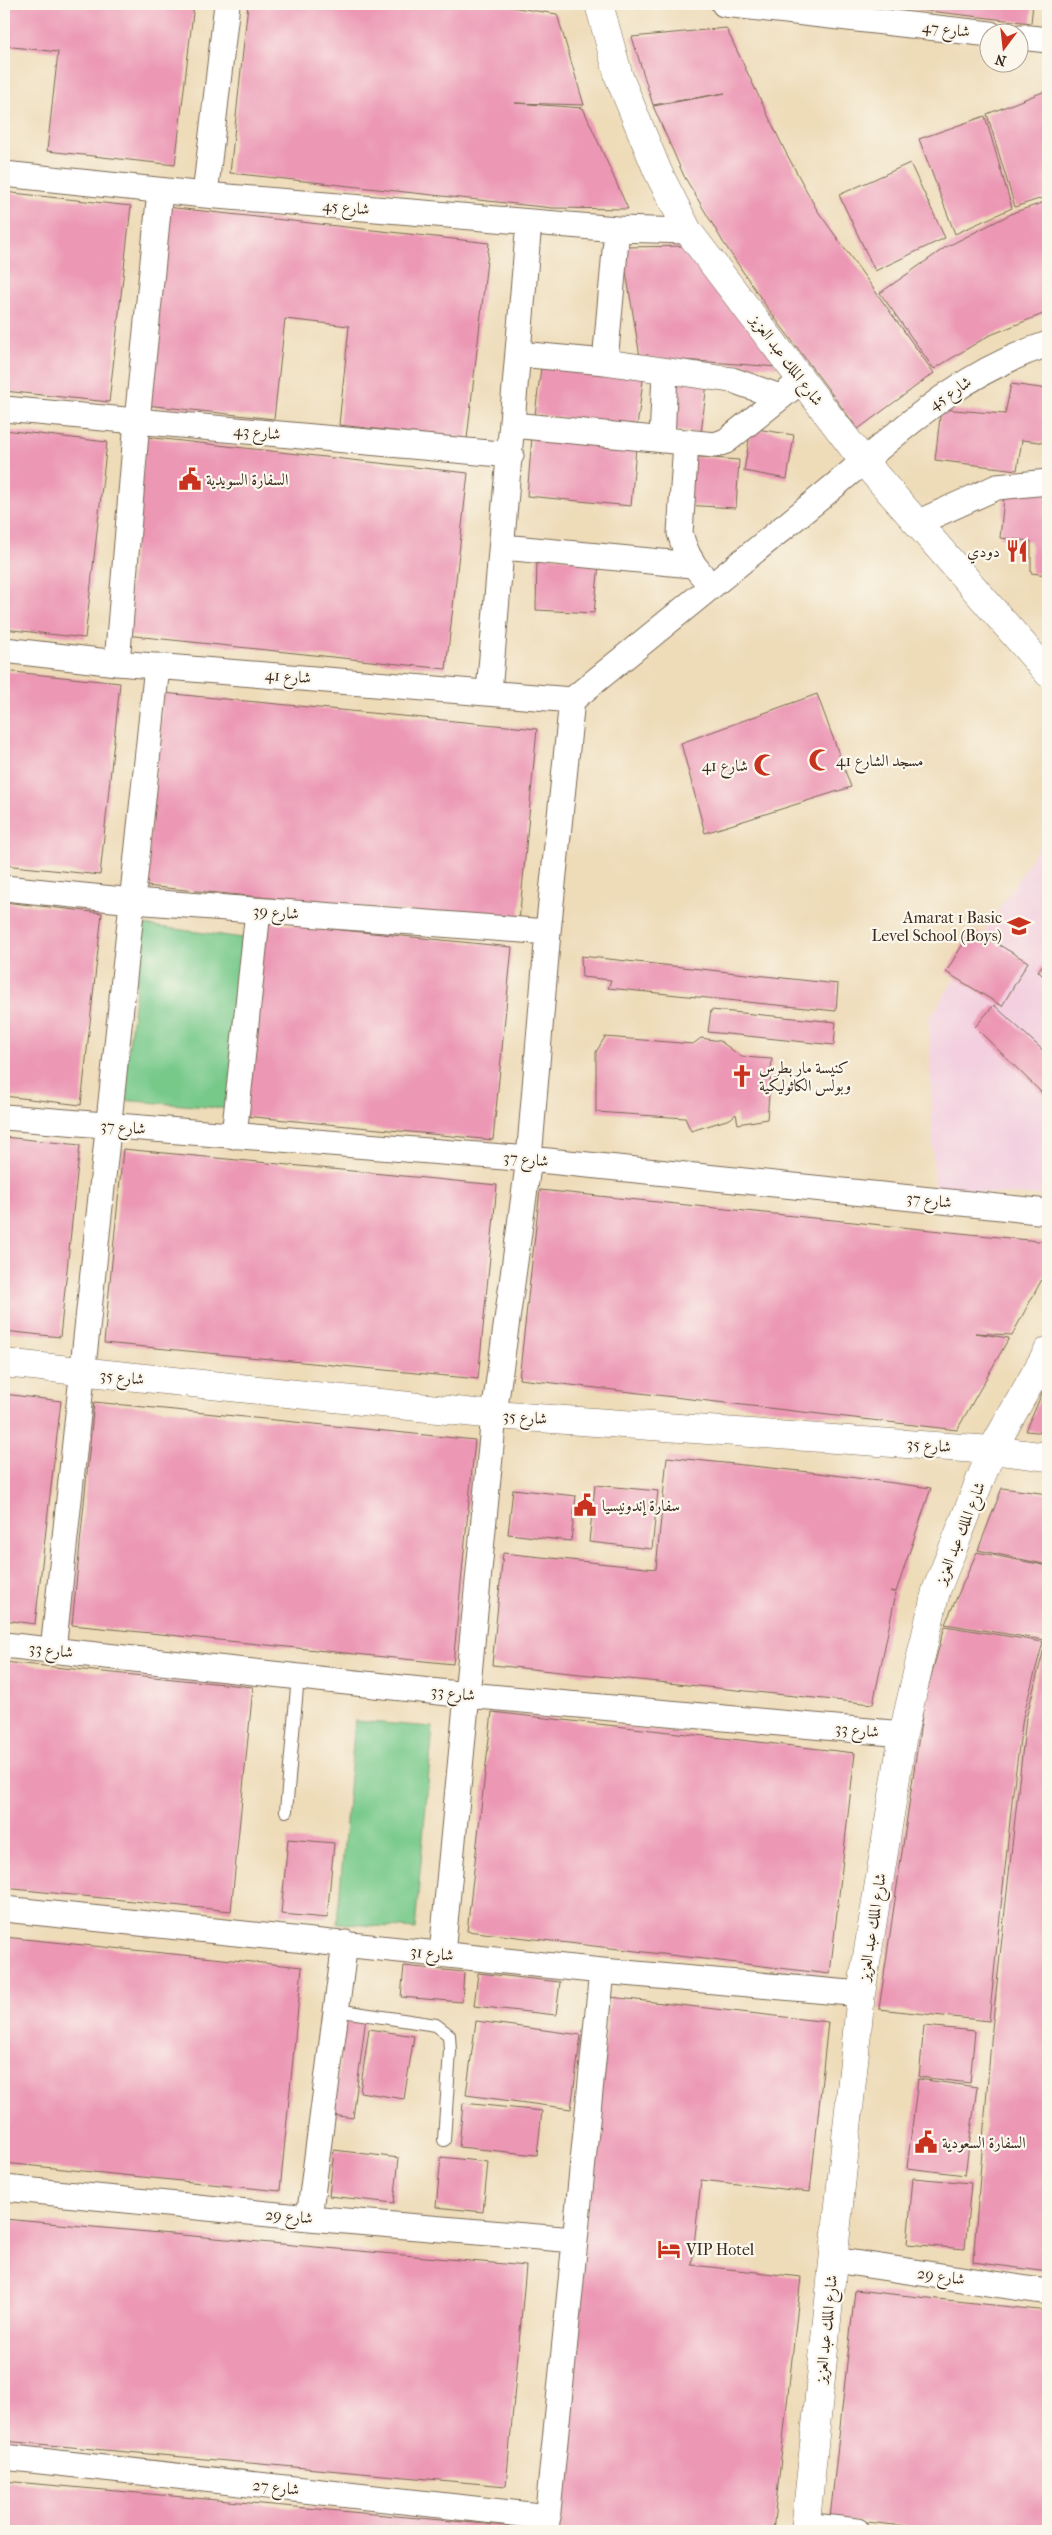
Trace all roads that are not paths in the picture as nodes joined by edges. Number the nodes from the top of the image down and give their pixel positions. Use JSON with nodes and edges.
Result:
{"nodes":[{"id":1,"x":227,"y":4,"type":"edge"},
{"id":2,"x":598,"y":4,"type":"edge"},
{"id":3,"x":724,"y":4,"type":"edge"},
{"id":4,"x":980,"y":33,"type":"edge"},
{"id":5,"x":1030,"y":38,"type":"edge"},
{"id":6,"x":1048,"y":40,"type":"edge"},
{"id":7,"x":4,"y":174,"type":"edge"},
{"id":8,"x":160,"y":191,"type":"junction"},
{"id":9,"x":205,"y":195,"type":"junction"},
{"id":10,"x":529,"y":222,"type":"junction"},
{"id":11,"x":617,"y":229,"type":"junction"},
{"id":12,"x":688,"y":231,"type":"junction"},
{"id":13,"x":1048,"y":344,"type":"edge"},
{"id":14,"x":519,"y":354,"type":"junction"},
{"id":15,"x":605,"y":362,"type":"junction"},
{"id":16,"x":665,"y":372,"type":"junction"},
{"id":17,"x":802,"y":380,"type":"junction"},
{"id":18,"x":780,"y":397,"type":"junction"},
{"id":19,"x":4,"y":409,"type":"edge"},
{"id":20,"x":137,"y":421,"type":"junction"},
{"id":21,"x":513,"y":425,"type":"junction"},
{"id":22,"x":674,"y":442,"type":"junction"},
{"id":23,"x":511,"y":455,"type":"junction"},
{"id":24,"x":864,"y":462,"type":"junction"},
{"id":25,"x":1048,"y":482,"type":"edge"},
{"id":26,"x":917,"y":523,"type":"junction"},
{"id":27,"x":502,"y":547,"type":"junction"},
{"id":28,"x":692,"y":565,"type":"junction"},
{"id":29,"x":712,"y":586,"type":"junction"},
{"id":30,"x":4,"y":650,"type":"edge"},
{"id":31,"x":117,"y":663,"type":"junction"},
{"id":32,"x":157,"y":666,"type":"junction"},
{"id":33,"x":1048,"y":673,"type":"edge"},
{"id":34,"x":489,"y":692,"type":"junction"},
{"id":35,"x":572,"y":700,"type":"junction"},
{"id":36,"x":4,"y":888,"type":"edge"},
{"id":37,"x":133,"y":902,"type":"junction"},
{"id":38,"x":258,"y":910,"type":"junction"},
{"id":39,"x":548,"y":932,"type":"junction"},
{"id":40,"x":4,"y":1116,"type":"edge"},
{"id":41,"x":108,"y":1126,"type":"junction"},
{"id":42,"x":234,"y":1136,"type":"junction"},
{"id":43,"x":529,"y":1159,"type":"junction"},
{"id":44,"x":1048,"y":1212,"type":"edge"},
{"id":45,"x":1048,"y":1351,"type":"edge"},
{"id":46,"x":4,"y":1363,"type":"edge"},
{"id":47,"x":82,"y":1373,"type":"junction"},
{"id":48,"x":494,"y":1414,"type":"junction"},
{"id":49,"x":992,"y":1450,"type":"junction"},
{"id":50,"x":1048,"y":1457,"type":"edge"},
{"id":51,"x":4,"y":1645,"type":"edge"},
{"id":52,"x":53,"y":1651,"type":"junction"},
{"id":53,"x":298,"y":1677,"type":"junction"},
{"id":54,"x":467,"y":1695,"type":"junction"},
{"id":55,"x":903,"y":1734,"type":"junction"},
{"id":56,"x":286,"y":1811,"type":"dead end"},
{"id":57,"x":4,"y":1909,"type":"edge"},
{"id":58,"x":345,"y":1943,"type":"junction"},
{"id":59,"x":442,"y":1954,"type":"junction"},
{"id":60,"x":602,"y":1971,"type":"junction"},
{"id":61,"x":861,"y":1994,"type":"junction"},
{"id":62,"x":336,"y":2010,"type":"junction"},
{"id":63,"x":444,"y":2140,"type":"dead end"},
{"id":64,"x":4,"y":2188,"type":"edge"},
{"id":65,"x":309,"y":2218,"type":"junction"},
{"id":66,"x":575,"y":2240,"type":"junction"},
{"id":67,"x":834,"y":2260,"type":"junction"},
{"id":68,"x":1048,"y":2292,"type":"edge"},
{"id":69,"x":4,"y":2457,"type":"edge"},
{"id":70,"x":547,"y":2524,"type":"edge"},
{"id":71,"x":805,"y":2528,"type":"edge"},
{"id":72,"x":857,"y":2531,"type":"edge"}],
"edges":[{"from":1,"to":9,"type":"street"},
{"from":2,"to":12,"type":"street","name":"شارع الملك عبد العزيز"},
{"from":3,"to":4,"type":"street","name":"شارع 47"},
{"from":5,"to":6,"type":"street"},
{"from":7,"to":8,"type":"street","name":"شارع 45"},
{"from":8,"to":9,"type":"street","name":"شارع 45"},
{"from":8,"to":20,"type":"street"},
{"from":9,"to":10,"type":"street","name":"شارع 45"},
{"from":10,"to":11,"type":"street","name":"شارع 45"},
{"from":10,"to":14,"type":"street"},
{"from":11,"to":12,"type":"street","name":"شارع 45"},
{"from":11,"to":15,"type":"street"},
{"from":12,"to":17,"type":"street","name":"شارع الملك عبد العزيز"},
{"from":13,"to":24,"type":"street","name":"شارع 45"},
{"from":14,"to":15,"type":"street"},
{"from":14,"to":21,"type":"street"},
{"from":15,"to":16,"type":"street"},
{"from":16,"to":18,"type":"street"},
{"from":16,"to":22,"type":"street"},
{"from":17,"to":18,"type":"street"},
{"from":17,"to":24,"type":"street","name":"شارع الملك عبد العزيز"},
{"from":18,"to":22,"type":"street"},
{"from":19,"to":20,"type":"street","name":"شارع 43"},
{"from":20,"to":23,"type":"street","name":"شارع 43"},
{"from":20,"to":31,"type":"street"},
{"from":21,"to":22,"type":"street"},
{"from":21,"to":23,"type":"street"},
{"from":22,"to":28,"type":"street"},
{"from":23,"to":27,"type":"street"},
{"from":24,"to":26,"type":"street","name":"شارع الملك عبد العزيز"},
{"from":24,"to":29,"type":"street","name":"شارع 45"},
{"from":25,"to":26,"type":"street"},
{"from":26,"to":33,"type":"street","name":"شارع الملك عبد العزيز"},
{"from":27,"to":28,"type":"street"},
{"from":27,"to":34,"type":"street"},
{"from":28,"to":29,"type":"street"},
{"from":29,"to":35,"type":"street","name":"شارع 45"},
{"from":30,"to":31,"type":"street","name":"شارع 41"},
{"from":31,"to":32,"type":"street","name":"شارع 41"},
{"from":32,"to":34,"type":"street","name":"شارع 41"},
{"from":32,"to":37,"type":"street"},
{"from":34,"to":35,"type":"street","name":"شارع 41"},
{"from":35,"to":39,"type":"street"},
{"from":36,"to":37,"type":"street","name":"شارع 39"},
{"from":37,"to":38,"type":"street","name":"شارع 39"},
{"from":37,"to":41,"type":"street"},
{"from":38,"to":39,"type":"street","name":"شارع 39"},
{"from":38,"to":42,"type":"street"},
{"from":39,"to":43,"type":"street"},
{"from":40,"to":41,"type":"street","name":"شارع 37"},
{"from":41,"to":42,"type":"street","name":"شارع 37"},
{"from":41,"to":47,"type":"street"},
{"from":42,"to":43,"type":"street","name":"شارع 37"},
{"from":43,"to":44,"type":"street","name":"شارع 37"},
{"from":43,"to":48,"type":"street"},
{"from":45,"to":49,"type":"street","name":"شارع الملك عبد العزيز"},
{"from":46,"to":47,"type":"street","name":"شارع 35"},
{"from":47,"to":48,"type":"street","name":"شارع 35"},
{"from":47,"to":52,"type":"street"},
{"from":48,"to":49,"type":"street","name":"شارع 35"},
{"from":48,"to":54,"type":"street"},
{"from":49,"to":50,"type":"street","name":"شارع 35"},
{"from":49,"to":55,"type":"street","name":"شارع الملك عبد العزيز"},
{"from":51,"to":52,"type":"street","name":"شارع 33"},
{"from":52,"to":53,"type":"street","name":"شارع 33"},
{"from":53,"to":54,"type":"street","name":"شارع 33"},
{"from":53,"to":56,"type":"lane"},
{"from":54,"to":55,"type":"street","name":"شارع 33"},
{"from":54,"to":59,"type":"street"},
{"from":55,"to":61,"type":"street","name":"شارع الملك عبد العزيز"},
{"from":57,"to":58,"type":"street","name":"شارع 31"},
{"from":58,"to":59,"type":"street","name":"شارع 31"},
{"from":58,"to":62,"type":"street"},
{"from":59,"to":60,"type":"street","name":"شارع 31"},
{"from":60,"to":61,"type":"street","name":"شارع 31"},
{"from":60,"to":66,"type":"street"},
{"from":61,"to":67,"type":"street","name":"شارع الملك عبد العزيز"},
{"from":62,"to":63,"type":"lane"},
{"from":62,"to":65,"type":"street"},
{"from":64,"to":65,"type":"street","name":"شارع 29"},
{"from":65,"to":66,"type":"street","name":"شارع 29"},
{"from":66,"to":70,"type":"street"},
{"from":67,"to":68,"type":"street","name":"شارع 29"},
{"from":67,"to":71,"type":"street","name":"شارع الملك عبد العزيز"},
{"from":69,"to":70,"type":"street","name":"شارع 27"},
{"from":71,"to":72,"type":"street"}]}
